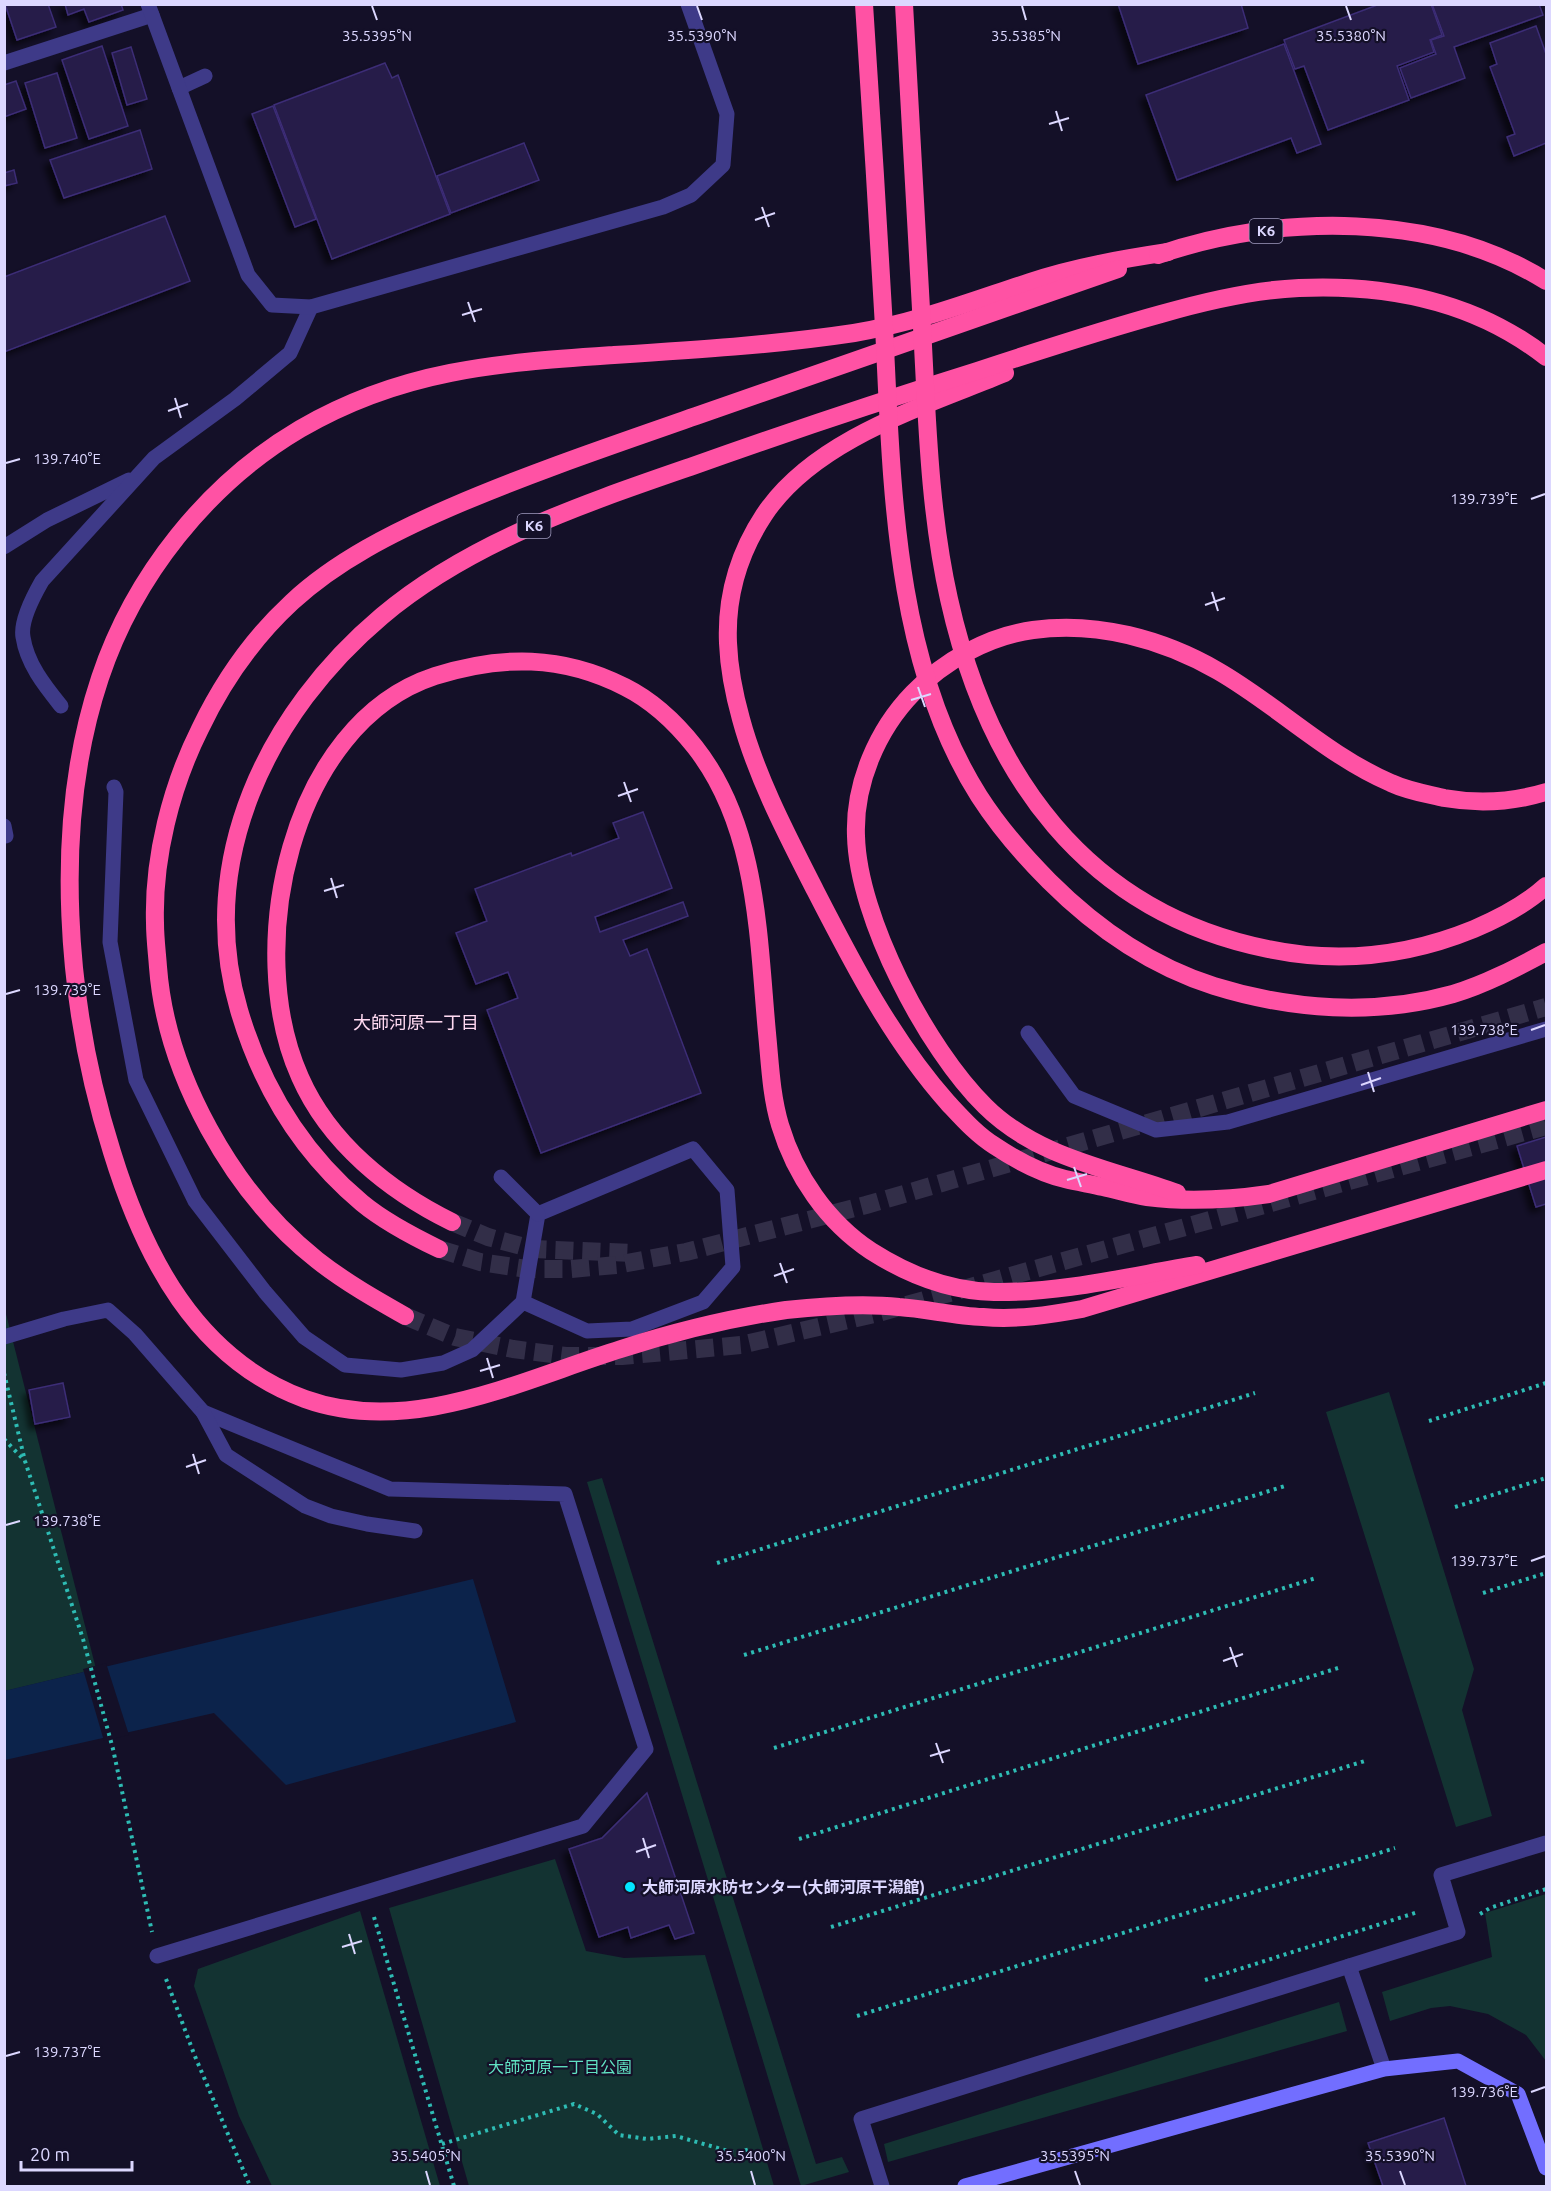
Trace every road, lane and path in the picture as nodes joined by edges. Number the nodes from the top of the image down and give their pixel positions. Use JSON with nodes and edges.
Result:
{"nodes":[{"id":1,"x":688,"y":4,"type":"edge"},
{"id":2,"x":864,"y":4,"type":"edge"},
{"id":3,"x":904,"y":4,"type":"edge"},
{"id":4,"x":150,"y":10,"type":"edge"},
{"id":5,"x":4,"y":63,"type":"edge"},
{"id":6,"x":205,"y":76,"type":"dead end"},
{"id":7,"x":179,"y":88,"type":"junction"},
{"id":8,"x":1365,"y":227,"type":"junction"},
{"id":9,"x":1168,"y":252,"type":"junction"},
{"id":10,"x":1546,"y":281,"type":"edge"},
{"id":11,"x":1546,"y":294,"type":"edge"},
{"id":12,"x":311,"y":307,"type":"junction"},
{"id":13,"x":1129,"y":322,"type":"junction"},
{"id":14,"x":1546,"y":357,"type":"edge"},
{"id":15,"x":137,"y":477,"type":"junction"},
{"id":16,"x":4,"y":547,"type":"edge"},
{"id":17,"x":61,"y":706,"type":"dead end"},
{"id":18,"x":114,"y":787,"type":"dead end"},
{"id":19,"x":1546,"y":792,"type":"edge"},
{"id":20,"x":1546,"y":886,"type":"edge"},
{"id":21,"x":1546,"y":952,"type":"edge"},
{"id":22,"x":1546,"y":1029,"type":"edge"},
{"id":23,"x":1028,"y":1033,"type":"dead end"},
{"id":24,"x":1546,"y":1110,"type":"edge"},
{"id":25,"x":1546,"y":1170,"type":"edge"},
{"id":26,"x":501,"y":1178,"type":"dead end"},
{"id":27,"x":1194,"y":1200,"type":"junction"},
{"id":28,"x":538,"y":1214,"type":"junction"},
{"id":29,"x":452,"y":1222,"type":"tunnel mouth"},
{"id":30,"x":440,"y":1249,"type":"tunnel mouth"},
{"id":31,"x":1275,"y":1251,"type":"junction"},
{"id":32,"x":523,"y":1302,"type":"junction"},
{"id":33,"x":405,"y":1316,"type":"tunnel mouth"},
{"id":34,"x":4,"y":1337,"type":"edge"},
{"id":35,"x":4,"y":1373,"type":"edge"},
{"id":36,"x":1546,"y":1383,"type":"edge"},
{"id":37,"x":1255,"y":1393,"type":"dead end"},
{"id":38,"x":202,"y":1412,"type":"junction"},
{"id":39,"x":1429,"y":1421,"type":"dead end"},
{"id":40,"x":4,"y":1439,"type":"edge"},
{"id":41,"x":25,"y":1461,"type":"junction"},
{"id":42,"x":1546,"y":1478,"type":"edge"},
{"id":43,"x":1285,"y":1486,"type":"dead end"},
{"id":44,"x":1455,"y":1507,"type":"dead end"},
{"id":45,"x":415,"y":1531,"type":"dead end"},
{"id":46,"x":717,"y":1563,"type":"dead end"},
{"id":47,"x":1546,"y":1574,"type":"edge"},
{"id":48,"x":1316,"y":1578,"type":"dead end"},
{"id":49,"x":1484,"y":1593,"type":"dead end"},
{"id":50,"x":744,"y":1655,"type":"dead end"},
{"id":51,"x":1338,"y":1668,"type":"dead end"},
{"id":52,"x":774,"y":1748,"type":"dead end"},
{"id":53,"x":1368,"y":1760,"type":"dead end"},
{"id":54,"x":799,"y":1839,"type":"dead end"},
{"id":55,"x":1546,"y":1843,"type":"edge"},
{"id":56,"x":1395,"y":1848,"type":"dead end"},
{"id":57,"x":1546,"y":1889,"type":"edge"},
{"id":58,"x":367,"y":1892,"type":"junction"},
{"id":59,"x":1471,"y":1919,"type":"dead end"},
{"id":60,"x":831,"y":1927,"type":"dead end"},
{"id":61,"x":157,"y":1956,"type":"junction"},
{"id":62,"x":1349,"y":1966,"type":"junction"},
{"id":63,"x":857,"y":2016,"type":"dead end"},
{"id":64,"x":1384,"y":2069,"type":"junction"},
{"id":65,"x":442,"y":2144,"type":"junction"},
{"id":66,"x":750,"y":2149,"type":"dead end"},
{"id":67,"x":1546,"y":2168,"type":"edge"},
{"id":68,"x":882,"y":2186,"type":"edge"},
{"id":69,"x":250,"y":2187,"type":"edge"},
{"id":70,"x":454,"y":2187,"type":"edge"},
{"id":71,"x":965,"y":2187,"type":"edge"}],
"edges":[{"from":1,"to":12,"type":"street"},
{"from":2,"to":21,"type":"highway","bridge":true},
{"from":3,"to":20,"type":"highway","bridge":true},
{"from":4,"to":5,"type":"street"},
{"from":4,"to":7,"type":"street"},
{"from":6,"to":7,"type":"street"},
{"from":7,"to":12,"type":"street"},
{"from":8,"to":9,"type":"highway","number":"K6"},
{"from":8,"to":10,"type":"highway","number":"K6"},
{"from":8,"to":11,"type":"highway"},
{"from":9,"to":31,"type":"highway"},
{"from":9,"to":33,"type":"highway","number":"K6"},
{"from":12,"to":15,"type":"street"},
{"from":13,"to":14,"type":"highway","number":"K6"},
{"from":13,"to":27,"type":"highway"},
{"from":13,"to":30,"type":"highway","number":"K6"},
{"from":15,"to":16,"type":"street"},
{"from":15,"to":17,"type":"street"},
{"from":18,"to":32,"type":"street"},
{"from":19,"to":27,"type":"highway"},
{"from":22,"to":23,"type":"street"},
{"from":24,"to":27,"type":"highway"},
{"from":25,"to":31,"type":"highway"},
{"from":26,"to":28,"type":"street"},
{"from":28,"to":32,"type":"street"},
{"from":28,"to":32,"type":"street"},
{"from":29,"to":31,"type":"highway"},
{"from":34,"to":38,"type":"street"},
{"from":35,"to":41,"type":"path"},
{"from":36,"to":39,"type":"path"},
{"from":37,"to":46,"type":"path"},
{"from":38,"to":45,"type":"street"},
{"from":38,"to":58,"type":"street"},
{"from":40,"to":41,"type":"path"},
{"from":41,"to":61,"type":"path"},
{"from":42,"to":44,"type":"path"},
{"from":43,"to":50,"type":"path"},
{"from":47,"to":49,"type":"path"},
{"from":48,"to":52,"type":"path"},
{"from":51,"to":54,"type":"path"},
{"from":53,"to":60,"type":"path"},
{"from":55,"to":62,"type":"street"},
{"from":56,"to":63,"type":"path"},
{"from":57,"to":59,"type":"path"},
{"from":58,"to":61,"type":"street"},
{"from":58,"to":65,"type":"path"},
{"from":61,"to":69,"type":"path"},
{"from":62,"to":64,"type":"street"},
{"from":62,"to":68,"type":"street"},
{"from":64,"to":67,"type":"street"},
{"from":64,"to":71,"type":"street"},
{"from":65,"to":66,"type":"path"},
{"from":65,"to":70,"type":"path"}]}
